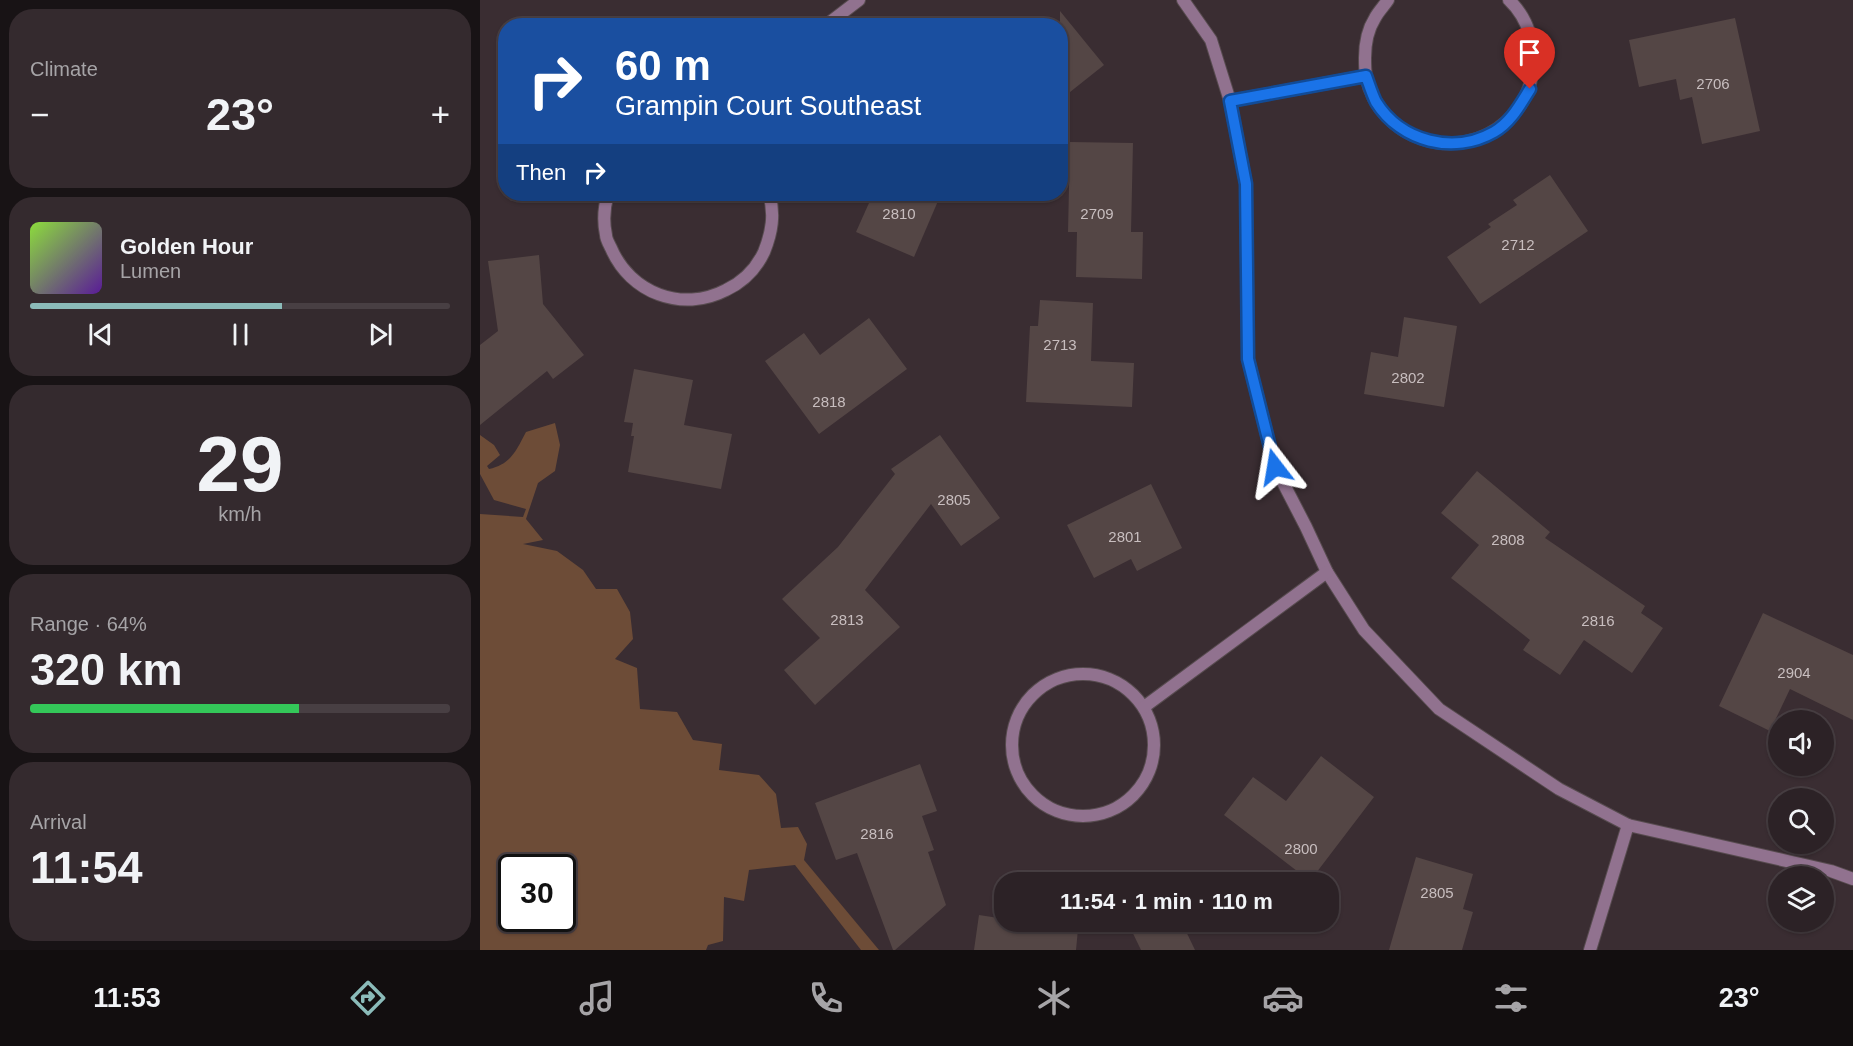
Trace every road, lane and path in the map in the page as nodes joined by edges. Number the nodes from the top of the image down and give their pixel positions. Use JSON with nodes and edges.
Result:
{"nodes":[{"id":1,"x":859,"y":0,"type":"edge"},
{"id":2,"x":1183,"y":0,"type":"edge"},
{"id":3,"x":1389,"y":0,"type":"edge"},
{"id":4,"x":1509,"y":0,"type":"edge"},
{"id":5,"x":835,"y":18,"type":"edge"},
{"id":6,"x":1366,"y":76,"type":"junction"},
{"id":7,"x":1230,"y":101,"type":"junction"},
{"id":8,"x":606,"y":201,"type":"edge"},
{"id":9,"x":771,"y":201,"type":"edge"},
{"id":10,"x":1327,"y":572,"type":"junction"},
{"id":11,"x":1144,"y":707,"type":"junction"},
{"id":12,"x":1628,"y":825,"type":"junction"},
{"id":13,"x":1853,"y":879,"type":"edge"},
{"id":14,"x":1590,"y":950,"type":"edge"}],
"edges":[{"from":1,"to":5,"type":"street"},
{"from":2,"to":7,"type":"street"},
{"from":3,"to":6,"type":"street"},
{"from":4,"to":6,"type":"street"},
{"from":6,"to":7,"type":"street"},
{"from":7,"to":10,"type":"street"},
{"from":8,"to":9,"type":"street"},
{"from":10,"to":11,"type":"street"},
{"from":10,"to":12,"type":"street"},
{"from":11,"to":11,"type":"street"},
{"from":12,"to":13,"type":"street"},
{"from":12,"to":14,"type":"street"}]}
